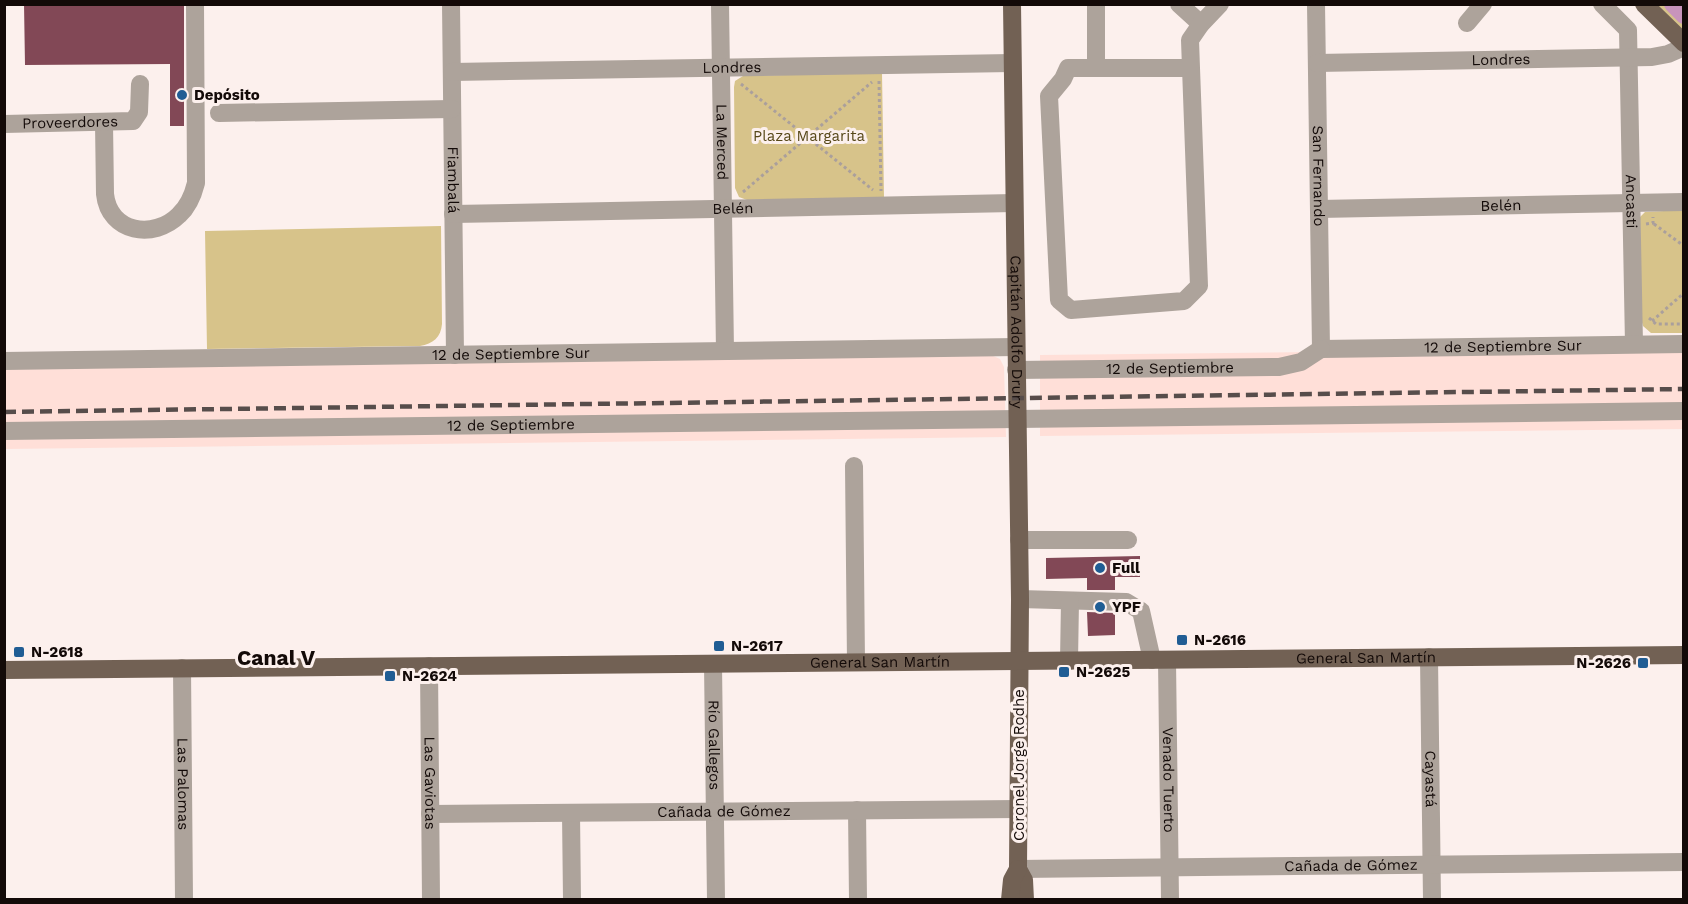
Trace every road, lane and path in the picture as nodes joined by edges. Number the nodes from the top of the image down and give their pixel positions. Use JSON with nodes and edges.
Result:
{"nodes":[{"id":1,"x":195,"y":4,"type":"edge"},
{"id":2,"x":451,"y":4,"type":"edge"},
{"id":3,"x":720,"y":4,"type":"edge"},
{"id":4,"x":1012,"y":4,"type":"edge"},
{"id":5,"x":1096,"y":4,"type":"edge"},
{"id":6,"x":1179,"y":4,"type":"edge"},
{"id":7,"x":1220,"y":4,"type":"edge"},
{"id":8,"x":1316,"y":4,"type":"edge"},
{"id":9,"x":1483,"y":4,"type":"edge"},
{"id":10,"x":1602,"y":4,"type":"edge"},
{"id":11,"x":1644,"y":4,"type":"edge"},
{"id":12,"x":1467,"y":22,"type":"dead end"},
{"id":13,"x":1201,"y":24,"type":"junction"},
{"id":14,"x":1683,"y":45,"type":"edge"},
{"id":15,"x":1629,"y":58,"type":"junction"},
{"id":16,"x":1012,"y":63,"type":"junction"},
{"id":17,"x":1317,"y":63,"type":"junction"},
{"id":18,"x":721,"y":68,"type":"junction"},
{"id":19,"x":1096,"y":68,"type":"junction"},
{"id":20,"x":1191,"y":68,"type":"junction"},
{"id":21,"x":452,"y":72,"type":"junction"},
{"id":22,"x":879,"y":78,"type":"junction"},
{"id":23,"x":865,"y":79,"type":"dead end"},
{"id":24,"x":140,"y":84,"type":"dead end"},
{"id":25,"x":737,"y":87,"type":"dead end"},
{"id":26,"x":452,"y":109,"type":"junction"},
{"id":27,"x":219,"y":113,"type":"dead end"},
{"id":28,"x":104,"y":123,"type":"junction"},
{"id":29,"x":4,"y":124,"type":"edge"},
{"id":30,"x":807,"y":137,"type":"junction"},
{"id":31,"x":739,"y":188,"type":"dead end"},
{"id":32,"x":865,"y":193,"type":"dead end"},
{"id":33,"x":880,"y":193,"type":"junction"},
{"id":34,"x":1683,"y":202,"type":"edge"},
{"id":35,"x":1014,"y":203,"type":"junction"},
{"id":36,"x":1631,"y":203,"type":"junction"},
{"id":37,"x":723,"y":209,"type":"junction"},
{"id":38,"x":1319,"y":209,"type":"junction"},
{"id":39,"x":453,"y":214,"type":"junction"},
{"id":40,"x":1653,"y":223,"type":"dead end"},
{"id":41,"x":1683,"y":246,"type":"edge"},
{"id":42,"x":1683,"y":293,"type":"edge"},
{"id":43,"x":1649,"y":318,"type":"dead end"},
{"id":44,"x":1652,"y":321,"type":"junction"},
{"id":45,"x":1683,"y":324,"type":"edge"},
{"id":46,"x":1683,"y":344,"type":"edge"},
{"id":47,"x":1634,"y":345,"type":"junction"},
{"id":48,"x":1016,"y":347,"type":"junction"},
{"id":49,"x":1320,"y":350,"type":"junction"},
{"id":50,"x":725,"y":351,"type":"junction"},
{"id":51,"x":455,"y":355,"type":"junction"},
{"id":52,"x":4,"y":361,"type":"edge"},
{"id":53,"x":1016,"y":370,"type":"junction"},
{"id":54,"x":1683,"y":411,"type":"edge"},
{"id":55,"x":1017,"y":419,"type":"junction"},
{"id":56,"x":4,"y":431,"type":"edge"},
{"id":57,"x":854,"y":466,"type":"dead end"},
{"id":58,"x":1019,"y":540,"type":"junction"},
{"id":59,"x":1128,"y":540,"type":"dead end"},
{"id":60,"x":1020,"y":599,"type":"junction"},
{"id":61,"x":1070,"y":601,"type":"junction"},
{"id":62,"x":1683,"y":655,"type":"edge"},
{"id":63,"x":1429,"y":657,"type":"junction"},
{"id":64,"x":1159,"y":660,"type":"junction"},
{"id":65,"x":1020,"y":661,"type":"junction"},
{"id":66,"x":1069,"y":661,"type":"junction"},
{"id":67,"x":856,"y":663,"type":"junction"},
{"id":68,"x":713,"y":664,"type":"junction"},
{"id":69,"x":6,"y":665,"type":"edge"},
{"id":70,"x":429,"y":666,"type":"junction"},
{"id":71,"x":182,"y":669,"type":"junction"},
{"id":72,"x":1019,"y":809,"type":"junction"},
{"id":73,"x":857,"y":810,"type":"junction"},
{"id":74,"x":715,"y":812,"type":"junction"},
{"id":75,"x":571,"y":813,"type":"junction"},
{"id":76,"x":430,"y":814,"type":"junction"},
{"id":77,"x":1683,"y":862,"type":"edge"},
{"id":78,"x":1431,"y":865,"type":"junction"},
{"id":79,"x":1169,"y":867,"type":"junction"},
{"id":80,"x":1018,"y":869,"type":"junction"},
{"id":81,"x":184,"y":900,"type":"edge"},
{"id":82,"x":431,"y":900,"type":"edge"},
{"id":83,"x":572,"y":900,"type":"edge"},
{"id":84,"x":716,"y":900,"type":"edge"},
{"id":85,"x":858,"y":900,"type":"edge"},
{"id":86,"x":1010,"y":900,"type":"edge"},
{"id":87,"x":1025,"y":900,"type":"edge"},
{"id":88,"x":1170,"y":900,"type":"edge"},
{"id":89,"x":1432,"y":900,"type":"edge"}],
"edges":[{"from":1,"to":28,"type":"street"},
{"from":2,"to":21,"type":"street","name":"Fiambalá"},
{"from":3,"to":18,"type":"street","name":"La Merced"},
{"from":4,"to":16,"type":"main road","name":"Capitán Adolfo Drury"},
{"from":5,"to":19,"type":"street"},
{"from":6,"to":13,"type":"street"},
{"from":7,"to":13,"type":"street"},
{"from":8,"to":17,"type":"street","name":"San Fernando"},
{"from":9,"to":12,"type":"street"},
{"from":10,"to":15,"type":"street","name":"Ancasti"},
{"from":11,"to":14,"type":"main road"},
{"from":13,"to":20,"type":"street"},
{"from":14,"to":15,"type":"street","name":"Londres"},
{"from":15,"to":17,"type":"street","name":"Londres"},
{"from":15,"to":36,"type":"street","name":"Ancasti"},
{"from":16,"to":18,"type":"street","name":"Londres"},
{"from":16,"to":35,"type":"main road","name":"Capitán Adolfo Drury"},
{"from":17,"to":38,"type":"street","name":"San Fernando"},
{"from":18,"to":21,"type":"street","name":"Londres"},
{"from":18,"to":37,"type":"street","name":"La Merced"},
{"from":19,"to":20,"type":"street"},
{"from":19,"to":20,"type":"street"},
{"from":21,"to":26,"type":"street","name":"Fiambalá"},
{"from":22,"to":23,"type":"path"},
{"from":22,"to":30,"type":"path"},
{"from":22,"to":33,"type":"path"},
{"from":24,"to":28,"type":"street","name":"Proveerdores"},
{"from":25,"to":30,"type":"path"},
{"from":26,"to":27,"type":"street"},
{"from":26,"to":39,"type":"street","name":"Fiambalá"},
{"from":28,"to":29,"type":"street","name":"Proveerdores"},
{"from":30,"to":31,"type":"path"},
{"from":30,"to":33,"type":"path"},
{"from":32,"to":33,"type":"path"},
{"from":34,"to":36,"type":"street","name":"Belén"},
{"from":35,"to":37,"type":"street","name":"Belén"},
{"from":35,"to":48,"type":"main road","name":"Capitán Adolfo Drury"},
{"from":36,"to":38,"type":"street","name":"Belén"},
{"from":36,"to":47,"type":"street","name":"Ancasti"},
{"from":37,"to":39,"type":"street","name":"Belén"},
{"from":37,"to":50,"type":"street","name":"La Merced"},
{"from":38,"to":49,"type":"street","name":"San Fernando"},
{"from":39,"to":51,"type":"street","name":"Fiambalá"},
{"from":40,"to":41,"type":"path"},
{"from":42,"to":44,"type":"path"},
{"from":43,"to":44,"type":"path"},
{"from":44,"to":45,"type":"path"},
{"from":46,"to":47,"type":"street","name":"12 de Septiembre Sur"},
{"from":47,"to":49,"type":"street","name":"12 de Septiembre Sur"},
{"from":48,"to":50,"type":"street","name":"12 de Septiembre Sur"},
{"from":48,"to":53,"type":"main road","name":"Capitán Adolfo Drury"},
{"from":49,"to":53,"type":"street","name":"12 de Septiembre"},
{"from":50,"to":51,"type":"street","name":"12 de Septiembre Sur"},
{"from":51,"to":52,"type":"street","name":"12 de Septiembre Sur"},
{"from":53,"to":55,"type":"main road","name":"Capitán Adolfo Drury"},
{"from":54,"to":55,"type":"street","name":"12 de Septiembre"},
{"from":55,"to":56,"type":"street","name":"12 de Septiembre"},
{"from":55,"to":58,"type":"main road","name":"Capitán Adolfo Drury"},
{"from":57,"to":67,"type":"street"},
{"from":58,"to":59,"type":"street"},
{"from":58,"to":60,"type":"main road","name":"Capitán Adolfo Drury"},
{"from":60,"to":61,"type":"street","name":"Venado Tuerto"},
{"from":60,"to":65,"type":"main road","name":"Capitán Adolfo Drury"},
{"from":61,"to":64,"type":"street","name":"Venado Tuerto"},
{"from":61,"to":66,"type":"street"},
{"from":62,"to":63,"type":"main road","name":"General San Martín"},
{"from":63,"to":64,"type":"main road","name":"General San Martín"},
{"from":63,"to":78,"type":"street","name":"Cayastá"},
{"from":64,"to":66,"type":"main road","name":"General San Martín"},
{"from":64,"to":79,"type":"street","name":"Venado Tuerto"},
{"from":65,"to":66,"type":"main road","name":"General San Martín"},
{"from":65,"to":67,"type":"main road","name":"General San Martín"},
{"from":65,"to":72,"type":"main road","name":"Coronel Jorge Rodhe"},
{"from":67,"to":68,"type":"main road","name":"General San Martín"},
{"from":68,"to":70,"type":"main road","name":"General San Martín"},
{"from":68,"to":74,"type":"street","name":"Río Gallegos"},
{"from":69,"to":71,"type":"main road","name":"General San Martín"},
{"from":70,"to":71,"type":"main road","name":"General San Martín"},
{"from":70,"to":76,"type":"street","name":"Las Gaviotas"},
{"from":71,"to":81,"type":"street","name":"Las Palomas"},
{"from":72,"to":73,"type":"street","name":"Cañada de Gómez"},
{"from":72,"to":80,"type":"main road","name":"Coronel Jorge Rodhe"},
{"from":73,"to":74,"type":"street","name":"Cañada de Gómez"},
{"from":73,"to":85,"type":"street"},
{"from":74,"to":75,"type":"street","name":"Cañada de Gómez"},
{"from":74,"to":84,"type":"street","name":"Río Gallegos"},
{"from":75,"to":76,"type":"street","name":"Cañada de Gómez"},
{"from":75,"to":83,"type":"street"},
{"from":76,"to":82,"type":"street","name":"Las Gaviotas"},
{"from":77,"to":78,"type":"street","name":"Cañada de Gómez"},
{"from":78,"to":79,"type":"street","name":"Cañada de Gómez"},
{"from":78,"to":89,"type":"street","name":"Cayastá"},
{"from":79,"to":80,"type":"street","name":"Cañada de Gómez"},
{"from":79,"to":88,"type":"street","name":"Venado Tuerto"},
{"from":80,"to":86,"type":"main road","name":"Coronel Jorge Rodhe"},
{"from":80,"to":87,"type":"main road","name":"Coronel Jorge Rodhe"}]}
